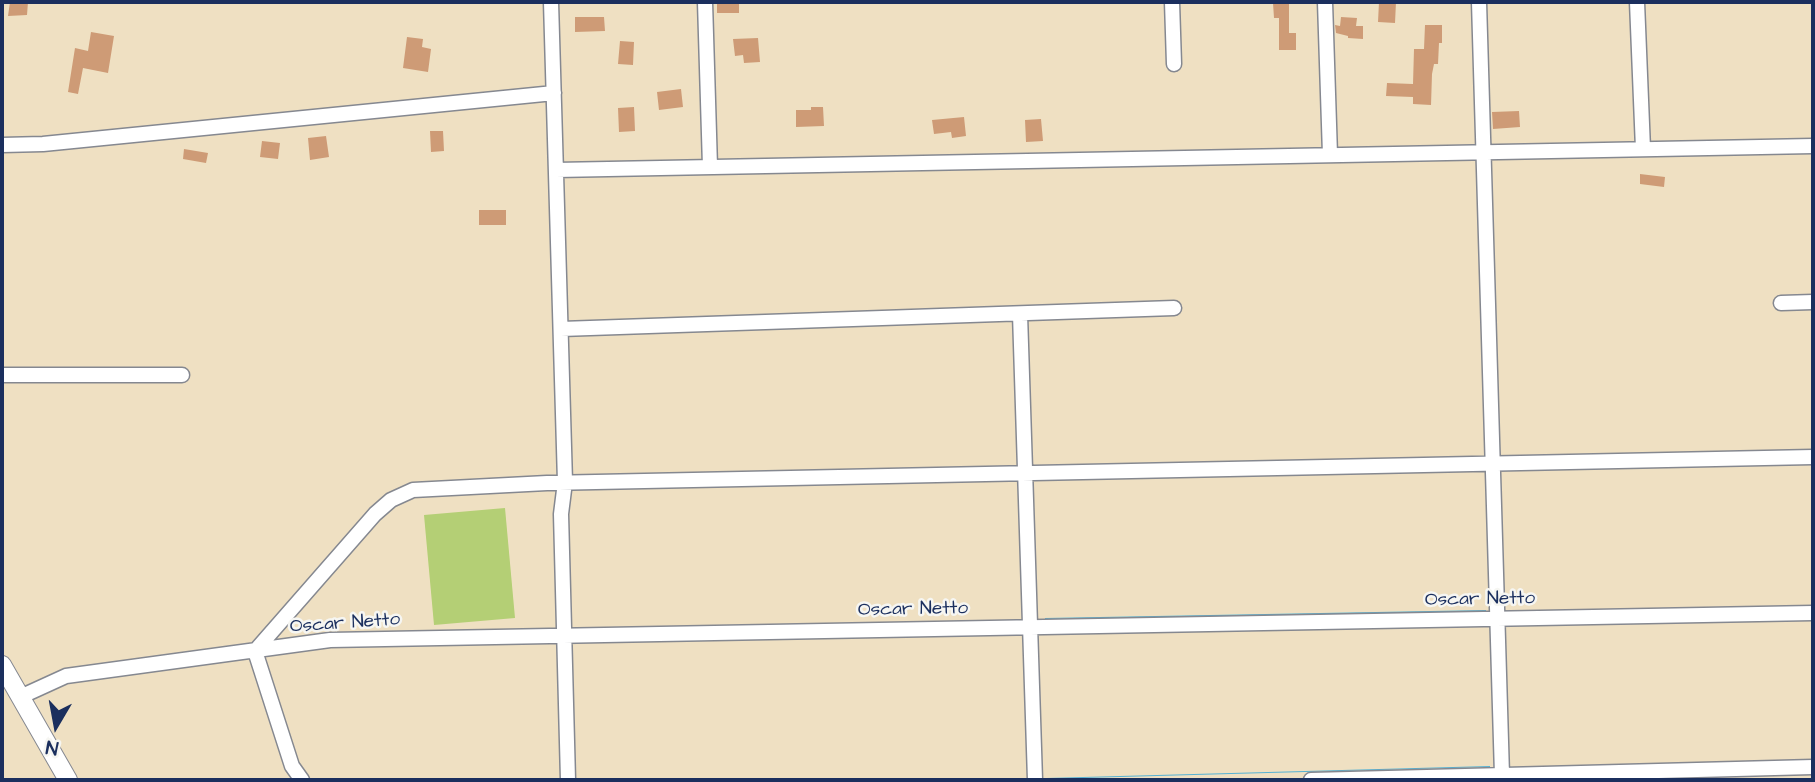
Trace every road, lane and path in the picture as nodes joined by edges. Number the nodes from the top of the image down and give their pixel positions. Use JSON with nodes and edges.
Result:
{"nodes":[{"id":1,"x":551,"y":2,"type":"edge"},
{"id":2,"x":705,"y":2,"type":"edge"},
{"id":3,"x":1172,"y":2,"type":"edge"},
{"id":4,"x":1325,"y":2,"type":"edge"},
{"id":5,"x":1479,"y":2,"type":"edge"},
{"id":6,"x":1637,"y":2,"type":"edge"},
{"id":7,"x":1174,"y":64,"type":"dead end"},
{"id":8,"x":554,"y":93,"type":"junction"},
{"id":9,"x":2,"y":145,"type":"edge"},
{"id":10,"x":1813,"y":146,"type":"edge"},
{"id":11,"x":1643,"y":149,"type":"junction"},
{"id":12,"x":1484,"y":152,"type":"junction"},
{"id":13,"x":1329,"y":155,"type":"junction"},
{"id":14,"x":710,"y":167,"type":"junction"},
{"id":15,"x":556,"y":170,"type":"junction"},
{"id":16,"x":1813,"y":302,"type":"edge"},
{"id":17,"x":1781,"y":303,"type":"dead end"},
{"id":18,"x":1174,"y":308,"type":"dead end"},
{"id":19,"x":1020,"y":314,"type":"junction"},
{"id":20,"x":561,"y":329,"type":"junction"},
{"id":21,"x":2,"y":374,"type":"edge"},
{"id":22,"x":182,"y":374,"type":"dead end"},
{"id":23,"x":1813,"y":457,"type":"edge"},
{"id":24,"x":1493,"y":463,"type":"junction"},
{"id":25,"x":1025,"y":473,"type":"junction"},
{"id":26,"x":565,"y":482,"type":"junction"},
{"id":27,"x":1813,"y":613,"type":"edge"},
{"id":28,"x":1497,"y":619,"type":"junction"},
{"id":29,"x":1030,"y":628,"type":"junction"},
{"id":30,"x":563,"y":636,"type":"junction"},
{"id":31,"x":255,"y":650,"type":"junction"},
{"id":32,"x":2,"y":664,"type":"edge"},
{"id":33,"x":20,"y":697,"type":"junction"},
{"id":34,"x":1813,"y":766,"type":"edge"},
{"id":35,"x":1502,"y":775,"type":"junction"},
{"id":36,"x":1551,"y":777,"type":"edge"},
{"id":37,"x":1477,"y":778,"type":"edge"},
{"id":38,"x":1403,"y":779,"type":"edge"},
{"id":39,"x":68,"y":780,"type":"edge"},
{"id":40,"x":302,"y":780,"type":"edge"},
{"id":41,"x":568,"y":780,"type":"edge"},
{"id":42,"x":1035,"y":780,"type":"edge"},
{"id":43,"x":1311,"y":780,"type":"edge"}],
"edges":[{"from":1,"to":8,"type":"street"},
{"from":2,"to":14,"type":"street"},
{"from":3,"to":7,"type":"street"},
{"from":4,"to":13,"type":"street"},
{"from":5,"to":12,"type":"street"},
{"from":6,"to":11,"type":"street"},
{"from":8,"to":9,"type":"street"},
{"from":8,"to":15,"type":"street"},
{"from":10,"to":11,"type":"street"},
{"from":11,"to":12,"type":"street"},
{"from":12,"to":13,"type":"street"},
{"from":12,"to":24,"type":"street"},
{"from":13,"to":14,"type":"street"},
{"from":14,"to":15,"type":"street"},
{"from":15,"to":20,"type":"street"},
{"from":16,"to":17,"type":"street"},
{"from":18,"to":19,"type":"street"},
{"from":19,"to":20,"type":"street"},
{"from":19,"to":25,"type":"street"},
{"from":20,"to":26,"type":"street"},
{"from":21,"to":22,"type":"street"},
{"from":23,"to":24,"type":"street"},
{"from":24,"to":25,"type":"street"},
{"from":24,"to":28,"type":"street"},
{"from":25,"to":26,"type":"street"},
{"from":25,"to":29,"type":"street"},
{"from":26,"to":30,"type":"street"},
{"from":26,"to":31,"type":"street"},
{"from":27,"to":28,"type":"street","name":"Oscar Netto"},
{"from":28,"to":29,"type":"street","name":"Oscar Netto"},
{"from":28,"to":35,"type":"street"},
{"from":29,"to":30,"type":"street","name":"Oscar Netto"},
{"from":29,"to":42,"type":"street"},
{"from":30,"to":31,"type":"street","name":"Oscar Netto"},
{"from":30,"to":41,"type":"street"},
{"from":31,"to":33,"type":"street","name":"Oscar Netto"},
{"from":31,"to":40,"type":"street"},
{"from":32,"to":33,"type":"main road"},
{"from":33,"to":39,"type":"main road"},
{"from":34,"to":36,"type":"street"},
{"from":35,"to":36,"type":"street"},
{"from":35,"to":37,"type":"street"},
{"from":37,"to":38,"type":"street"},
{"from":38,"to":43,"type":"street"}]}
